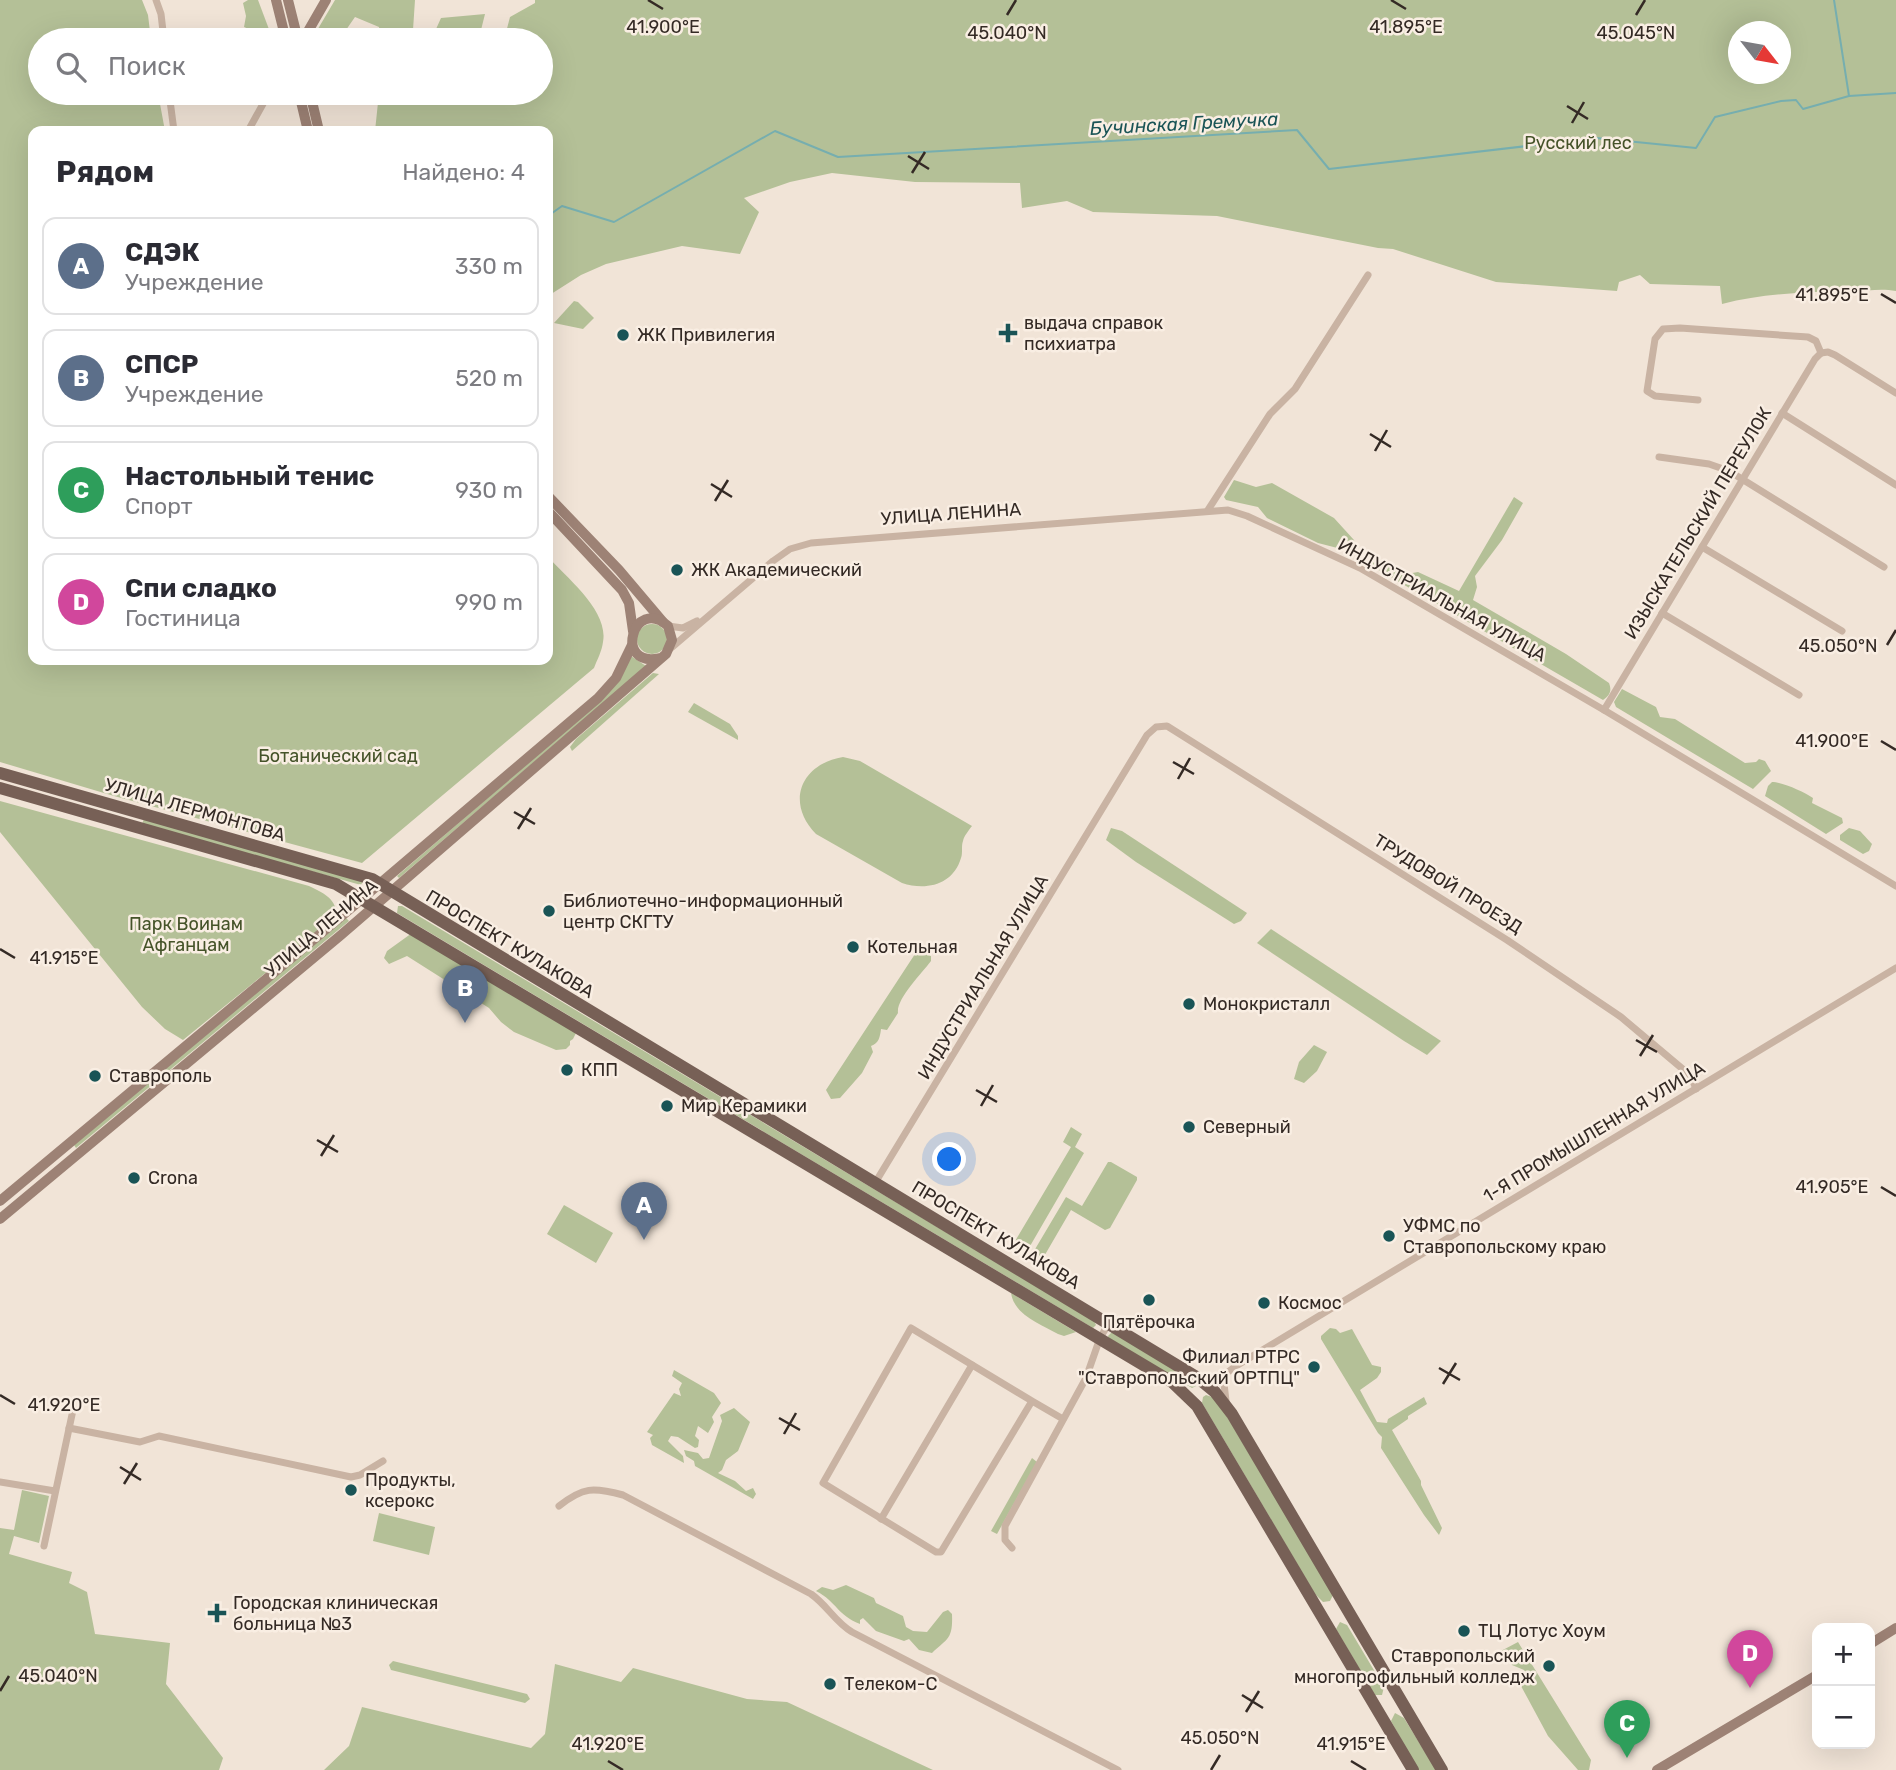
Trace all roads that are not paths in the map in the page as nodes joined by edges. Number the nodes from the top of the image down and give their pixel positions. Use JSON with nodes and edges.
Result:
{"nodes":[{"id":1,"x":156,"y":0,"type":"edge"},
{"id":2,"x":276,"y":0,"type":"edge"},
{"id":3,"x":288,"y":0,"type":"edge"},
{"id":4,"x":326,"y":0,"type":"edge"},
{"id":5,"x":163,"y":28,"type":"edge"},
{"id":6,"x":283,"y":28,"type":"edge"},
{"id":7,"x":296,"y":28,"type":"edge"},
{"id":8,"x":308,"y":28,"type":"edge"},
{"id":9,"x":171,"y":105,"type":"edge"},
{"id":10,"x":262,"y":105,"type":"edge"},
{"id":11,"x":302,"y":105,"type":"edge"},
{"id":12,"x":313,"y":105,"type":"edge"},
{"id":13,"x":173,"y":126,"type":"edge"},
{"id":14,"x":251,"y":126,"type":"edge"},
{"id":15,"x":307,"y":126,"type":"edge"},
{"id":16,"x":318,"y":126,"type":"edge"},
{"id":17,"x":1368,"y":275,"type":"dead end"},
{"id":18,"x":1821,"y":353,"type":"junction"},
{"id":19,"x":1896,"y":393,"type":"edge"},
{"id":20,"x":1699,"y":400,"type":"dead end"},
{"id":21,"x":1782,"y":413,"type":"junction"},
{"id":22,"x":1659,"y":457,"type":"dead end"},
{"id":23,"x":1742,"y":481,"type":"junction"},
{"id":24,"x":1896,"y":485,"type":"edge"},
{"id":25,"x":553,"y":501,"type":"edge"},
{"id":26,"x":1208,"y":510,"type":"junction"},
{"id":27,"x":553,"y":516,"type":"edge"},
{"id":28,"x":1702,"y":547,"type":"junction"},
{"id":29,"x":1884,"y":568,"type":"dead end"},
{"id":30,"x":718,"y":608,"type":"junction"},
{"id":31,"x":1662,"y":613,"type":"junction"},
{"id":32,"x":665,"y":624,"type":"junction"},
{"id":33,"x":633,"y":631,"type":"junction"},
{"id":34,"x":1842,"y":631,"type":"dead end"},
{"id":35,"x":632,"y":645,"type":"junction"},
{"id":36,"x":671,"y":648,"type":"junction"},
{"id":37,"x":660,"y":658,"type":"junction"},
{"id":38,"x":1800,"y":695,"type":"dead end"},
{"id":39,"x":1604,"y":710,"type":"junction"},
{"id":40,"x":1167,"y":726,"type":"joint"},
{"id":41,"x":0,"y":773,"type":"edge"},
{"id":42,"x":0,"y":788,"type":"edge"},
{"id":43,"x":142,"y":813,"type":"junction"},
{"id":44,"x":138,"y":828,"type":"junction"},
{"id":45,"x":379,"y":884,"type":"junction"},
{"id":46,"x":1896,"y":886,"type":"edge"},
{"id":47,"x":391,"y":892,"type":"junction"},
{"id":48,"x":362,"y":898,"type":"junction"},
{"id":49,"x":374,"y":906,"type":"junction"},
{"id":50,"x":1896,"y":968,"type":"edge"},
{"id":51,"x":1696,"y":1089,"type":"junction"},
{"id":52,"x":875,"y":1183,"type":"junction"},
{"id":53,"x":0,"y":1201,"type":"edge"},
{"id":54,"x":0,"y":1219,"type":"edge"},
{"id":55,"x":1110,"y":1323,"type":"junction"},
{"id":56,"x":1100,"y":1338,"type":"junction"},
{"id":57,"x":972,"y":1365,"type":"junction"},
{"id":58,"x":1237,"y":1367,"type":"junction"},
{"id":59,"x":1212,"y":1380,"type":"junction"},
{"id":60,"x":1223,"y":1390,"type":"junction"},
{"id":61,"x":1192,"y":1400,"type":"junction"},
{"id":62,"x":1032,"y":1401,"type":"junction"},
{"id":63,"x":74,"y":1410,"type":"dead end"},
{"id":64,"x":1232,"y":1415,"type":"junction"},
{"id":65,"x":1063,"y":1419,"type":"junction"},
{"id":66,"x":69,"y":1428,"type":"junction"},
{"id":67,"x":383,"y":1461,"type":"dead end"},
{"id":68,"x":0,"y":1482,"type":"edge"},
{"id":69,"x":55,"y":1491,"type":"junction"},
{"id":70,"x":559,"y":1506,"type":"dead end"},
{"id":71,"x":881,"y":1519,"type":"junction"},
{"id":72,"x":44,"y":1546,"type":"dead end"},
{"id":73,"x":1012,"y":1548,"type":"dead end"},
{"id":74,"x":1341,"y":1600,"type":"junction"},
{"id":75,"x":1319,"y":1612,"type":"junction"},
{"id":76,"x":1896,"y":1628,"type":"edge"},
{"id":77,"x":1875,"y":1641,"type":"edge"},
{"id":78,"x":1812,"y":1678,"type":"edge"},
{"id":79,"x":1401,"y":1699,"type":"junction"},
{"id":80,"x":1379,"y":1712,"type":"junction"},
{"id":81,"x":1118,"y":1770,"type":"edge"},
{"id":82,"x":1413,"y":1770,"type":"edge"},
{"id":83,"x":1442,"y":1770,"type":"edge"},
{"id":84,"x":1657,"y":1770,"type":"edge"}],
"edges":[{"from":1,"to":5,"type":"street"},
{"from":2,"to":6,"type":"main road"},
{"from":3,"to":7,"type":"main road"},
{"from":4,"to":8,"type":"main road"},
{"from":9,"to":13,"type":"street"},
{"from":10,"to":14,"type":"street"},
{"from":11,"to":15,"type":"main road"},
{"from":12,"to":16,"type":"main road"},
{"from":17,"to":26,"type":"street"},
{"from":18,"to":19,"type":"street"},
{"from":18,"to":20,"type":"street"},
{"from":18,"to":21,"type":"street","name":"ИЗЫСКАТЕЛЬСКИЙ ПЕРЕУЛОК"},
{"from":21,"to":23,"type":"street","name":"ИЗЫСКАТЕЛЬСКИЙ ПЕРЕУЛОК"},
{"from":21,"to":24,"type":"street"},
{"from":22,"to":23,"type":"street"},
{"from":23,"to":28,"type":"street","name":"ИЗЫСКАТЕЛЬСКИЙ ПЕРЕУЛОК"},
{"from":23,"to":29,"type":"street"},
{"from":25,"to":32,"type":"main road"},
{"from":26,"to":30,"type":"street","name":"УЛИЦА ЛЕНИНА"},
{"from":26,"to":39,"type":"street","name":"ИНДУСТРИАЛЬНАЯ УЛИЦА"},
{"from":27,"to":33,"type":"main road"},
{"from":28,"to":31,"type":"street","name":"ИЗЫСКАТЕЛЬСКИЙ ПЕРЕУЛОК"},
{"from":28,"to":34,"type":"street"},
{"from":30,"to":32,"type":"street","name":"УЛИЦА ЛЕНИНА"},
{"from":30,"to":36,"type":"street","name":"УЛИЦА ЛЕНИНА"},
{"from":31,"to":38,"type":"street"},
{"from":31,"to":39,"type":"street","name":"ИЗЫСКАТЕЛЬСКИЙ ПЕРЕУЛОК"},
{"from":32,"to":33,"type":"main road"},
{"from":32,"to":36,"type":"main road"},
{"from":33,"to":35,"type":"main road"},
{"from":35,"to":37,"type":"main road"},
{"from":35,"to":45,"type":"main road","name":"УЛИЦА ЛЕНИНА"},
{"from":36,"to":37,"type":"main road"},
{"from":37,"to":47,"type":"main road","name":"УЛИЦА ЛЕНИНА"},
{"from":39,"to":46,"type":"street","name":"ИНДУСТРИАЛЬНАЯ УЛИЦА"},
{"from":40,"to":51,"type":"street","name":"ТРУДОВОЙ ПРОЕЗД"},
{"from":40,"to":52,"type":"street","name":"ИНДУСТРИАЛЬНАЯ УЛИЦА"},
{"from":41,"to":43,"type":"main road","name":"УЛИЦА ЛЕРМОНТОВА"},
{"from":42,"to":44,"type":"main road","name":"УЛИЦА ЛЕРМОНТОВА"},
{"from":43,"to":44,"type":"main road"},
{"from":43,"to":45,"type":"main road","name":"УЛИЦА ЛЕРМОНТОВА"},
{"from":44,"to":48,"type":"main road","name":"УЛИЦА ЛЕРМОНТОВА"},
{"from":45,"to":47,"type":"main road","name":"ПРОСПЕКТ КУЛАКОВА"},
{"from":45,"to":48,"type":"main road","name":"УЛИЦА ЛЕНИНА"},
{"from":47,"to":49,"type":"main road","name":"УЛИЦА ЛЕНИНА"},
{"from":47,"to":52,"type":"main road","name":"ПРОСПЕКТ КУЛАКОВА"},
{"from":48,"to":49,"type":"main road","name":"ПРОСПЕКТ КУЛАКОВА"},
{"from":48,"to":53,"type":"main road","name":"УЛИЦА ЛЕНИНА"},
{"from":49,"to":54,"type":"main road","name":"УЛИЦА ЛЕНИНА"},
{"from":49,"to":56,"type":"main road","name":"ПРОСПЕКТ КУЛАКОВА"},
{"from":50,"to":51,"type":"street","name":"1-Я ПРОМЫШЛЕННАЯ УЛИЦА"},
{"from":51,"to":58,"type":"street","name":"1-Я ПРОМЫШЛЕННАЯ УЛИЦА"},
{"from":52,"to":55,"type":"main road","name":"ПРОСПЕКТ КУЛАКОВА"},
{"from":55,"to":56,"type":"street"},
{"from":55,"to":59,"type":"main road","name":"ПРОСПЕКТ КУЛАКОВА"},
{"from":56,"to":61,"type":"main road","name":"ПРОСПЕКТ КУЛАКОВА"},
{"from":56,"to":65,"type":"street"},
{"from":57,"to":62,"type":"street"},
{"from":57,"to":71,"type":"street"},
{"from":57,"to":71,"type":"street"},
{"from":58,"to":59,"type":"street","name":"1-Я ПРОМЫШЛЕННАЯ УЛИЦА"},
{"from":58,"to":60,"type":"street"},
{"from":59,"to":60,"type":"street"},
{"from":59,"to":61,"type":"main road"},
{"from":59,"to":64,"type":"main road","name":"ПРОСПЕКТ КУЛАКОВА"},
{"from":60,"to":64,"type":"street"},
{"from":61,"to":75,"type":"main road","name":"ПРОСПЕКТ КУЛАКОВА"},
{"from":62,"to":65,"type":"street"},
{"from":62,"to":71,"type":"street"},
{"from":63,"to":66,"type":"street"},
{"from":64,"to":74,"type":"main road","name":"ПРОСПЕКТ КУЛАКОВА"},
{"from":65,"to":73,"type":"street"},
{"from":66,"to":67,"type":"street"},
{"from":66,"to":69,"type":"street"},
{"from":68,"to":69,"type":"street"},
{"from":69,"to":72,"type":"street"},
{"from":70,"to":81,"type":"street"},
{"from":74,"to":75,"type":"main road"},
{"from":74,"to":79,"type":"main road","name":"ПРОСПЕКТ КУЛАКОВА"},
{"from":75,"to":80,"type":"main road","name":"ПРОСПЕКТ КУЛАКОВА"},
{"from":76,"to":77,"type":"main road"},
{"from":78,"to":84,"type":"main road"},
{"from":79,"to":80,"type":"main road"},
{"from":79,"to":83,"type":"main road","name":"ПРОСПЕКТ КУЛАКОВА"},
{"from":80,"to":82,"type":"main road","name":"ПРОСПЕКТ КУЛАКОВА"}]}
